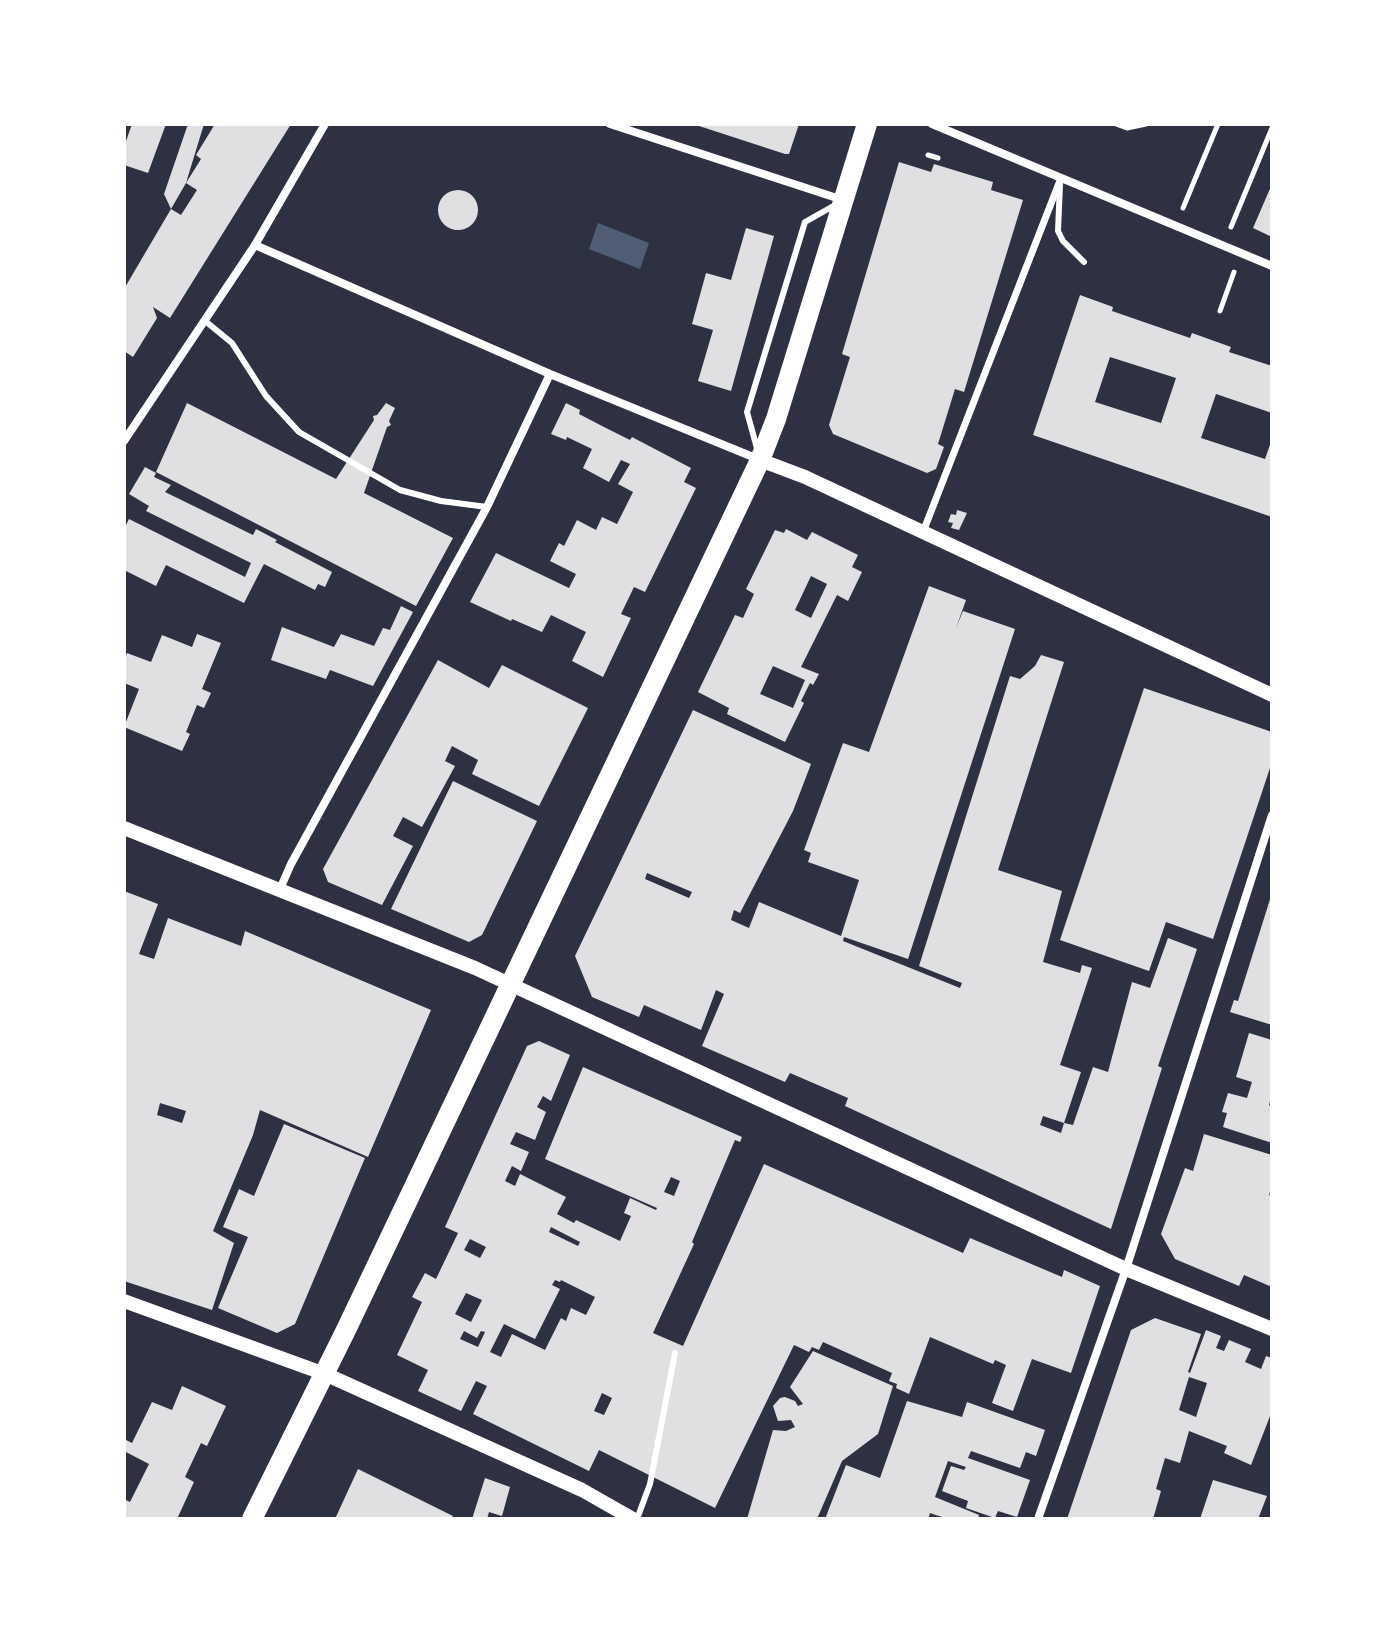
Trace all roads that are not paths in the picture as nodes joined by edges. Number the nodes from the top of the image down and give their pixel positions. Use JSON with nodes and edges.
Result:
{"nodes":[{"id":1,"x":325,"y":124,"type":"edge"},
{"id":2,"x":610,"y":124,"type":"edge"},
{"id":3,"x":867,"y":124,"type":"edge"},
{"id":4,"x":932,"y":124,"type":"edge"},
{"id":5,"x":1061,"y":178,"type":"junction"},
{"id":6,"x":843,"y":200,"type":"junction"},
{"id":7,"x":255,"y":245,"type":"junction"},
{"id":8,"x":1084,"y":262,"type":"dead end"},
{"id":9,"x":1272,"y":266,"type":"edge"},
{"id":10,"x":204,"y":320,"type":"junction"},
{"id":11,"x":550,"y":374,"type":"junction"},
{"id":12,"x":124,"y":441,"type":"edge"},
{"id":13,"x":760,"y":460,"type":"junction"},
{"id":14,"x":487,"y":507,"type":"junction"},
{"id":15,"x":923,"y":532,"type":"junction"},
{"id":16,"x":1272,"y":695,"type":"edge"},
{"id":17,"x":1272,"y":815,"type":"edge"},
{"id":18,"x":124,"y":828,"type":"edge"},
{"id":19,"x":280,"y":889,"type":"junction"},
{"id":20,"x":511,"y":984,"type":"junction"},
{"id":21,"x":1126,"y":1269,"type":"junction"},
{"id":22,"x":124,"y":1301,"type":"edge"},
{"id":23,"x":1272,"y":1329,"type":"edge"},
{"id":24,"x":675,"y":1353,"type":"dead end"},
{"id":25,"x":325,"y":1374,"type":"junction"},
{"id":26,"x":252,"y":1519,"type":"edge"},
{"id":27,"x":635,"y":1519,"type":"edge"},
{"id":28,"x":1038,"y":1519,"type":"edge"}],
"edges":[{"from":1,"to":7,"type":"street"},
{"from":2,"to":6,"type":"street"},
{"from":3,"to":6,"type":"main road"},
{"from":4,"to":5,"type":"street"},
{"from":5,"to":8,"type":"lane"},
{"from":5,"to":9,"type":"street"},
{"from":5,"to":15,"type":"street"},
{"from":6,"to":13,"type":"main road"},
{"from":6,"to":13,"type":"lane"},
{"from":7,"to":10,"type":"street"},
{"from":7,"to":11,"type":"street"},
{"from":10,"to":12,"type":"street"},
{"from":10,"to":14,"type":"lane"},
{"from":11,"to":13,"type":"street"},
{"from":11,"to":14,"type":"street"},
{"from":13,"to":15,"type":"street"},
{"from":13,"to":20,"type":"main road"},
{"from":14,"to":19,"type":"street"},
{"from":15,"to":16,"type":"street"},
{"from":17,"to":21,"type":"street"},
{"from":18,"to":19,"type":"street"},
{"from":19,"to":20,"type":"street"},
{"from":20,"to":21,"type":"street"},
{"from":20,"to":25,"type":"main road"},
{"from":21,"to":23,"type":"street"},
{"from":21,"to":28,"type":"street"},
{"from":22,"to":25,"type":"street"},
{"from":24,"to":27,"type":"lane"},
{"from":25,"to":26,"type":"main road"},
{"from":25,"to":27,"type":"street"}]}
